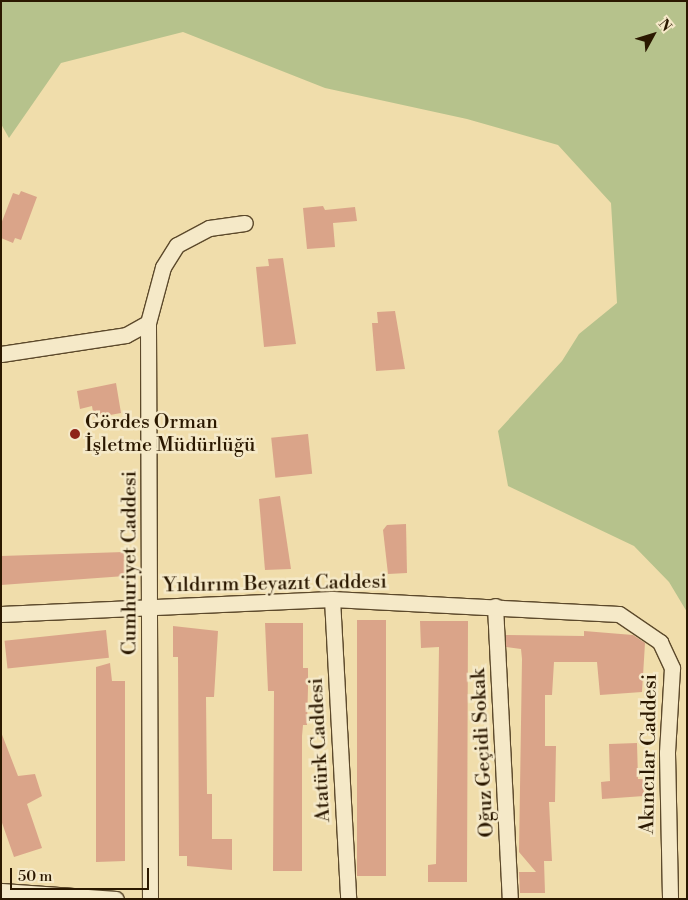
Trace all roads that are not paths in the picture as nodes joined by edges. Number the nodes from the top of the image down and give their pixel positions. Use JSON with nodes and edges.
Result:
{"nodes":[{"id":1,"x":245,"y":224,"type":"dead end"},
{"id":2,"x":148,"y":323,"type":"junction"},
{"id":3,"x":1,"y":354,"type":"edge"},
{"id":4,"x":332,"y":599,"type":"junction"},
{"id":5,"x":495,"y":606,"type":"junction"},
{"id":6,"x":151,"y":607,"type":"junction"},
{"id":7,"x":1,"y":614,"type":"edge"},
{"id":8,"x":638,"y":623,"type":"joint"},
{"id":9,"x":1,"y":891,"type":"edge"},
{"id":10,"x":116,"y":899,"type":"edge"},
{"id":11,"x":150,"y":899,"type":"edge"},
{"id":12,"x":348,"y":899,"type":"edge"},
{"id":13,"x":510,"y":899,"type":"edge"},
{"id":14,"x":670,"y":899,"type":"edge"}],
"edges":[{"from":1,"to":2,"type":"street","name":"Cumhuriyet Caddesi"},
{"from":2,"to":3,"type":"street"},
{"from":2,"to":6,"type":"street","name":"Cumhuriyet Caddesi"},
{"from":4,"to":5,"type":"street","name":"Yıldırım Beyazıt Caddesi"},
{"from":4,"to":6,"type":"street","name":"Yıldırım Beyazıt Caddesi"},
{"from":4,"to":12,"type":"street","name":"Atatürk Caddesi"},
{"from":5,"to":8,"type":"street","name":"Yıldırım Beyazıt Caddesi"},
{"from":5,"to":13,"type":"street","name":"Oğuz Geçidi Sokak"},
{"from":6,"to":7,"type":"street","name":"Yıldırım Beyazıt Caddesi"},
{"from":6,"to":11,"type":"street","name":"Cumhuriyet Caddesi"},
{"from":8,"to":14,"type":"street","name":"Akıncılar Caddesi"},
{"from":9,"to":10,"type":"street"}]}
